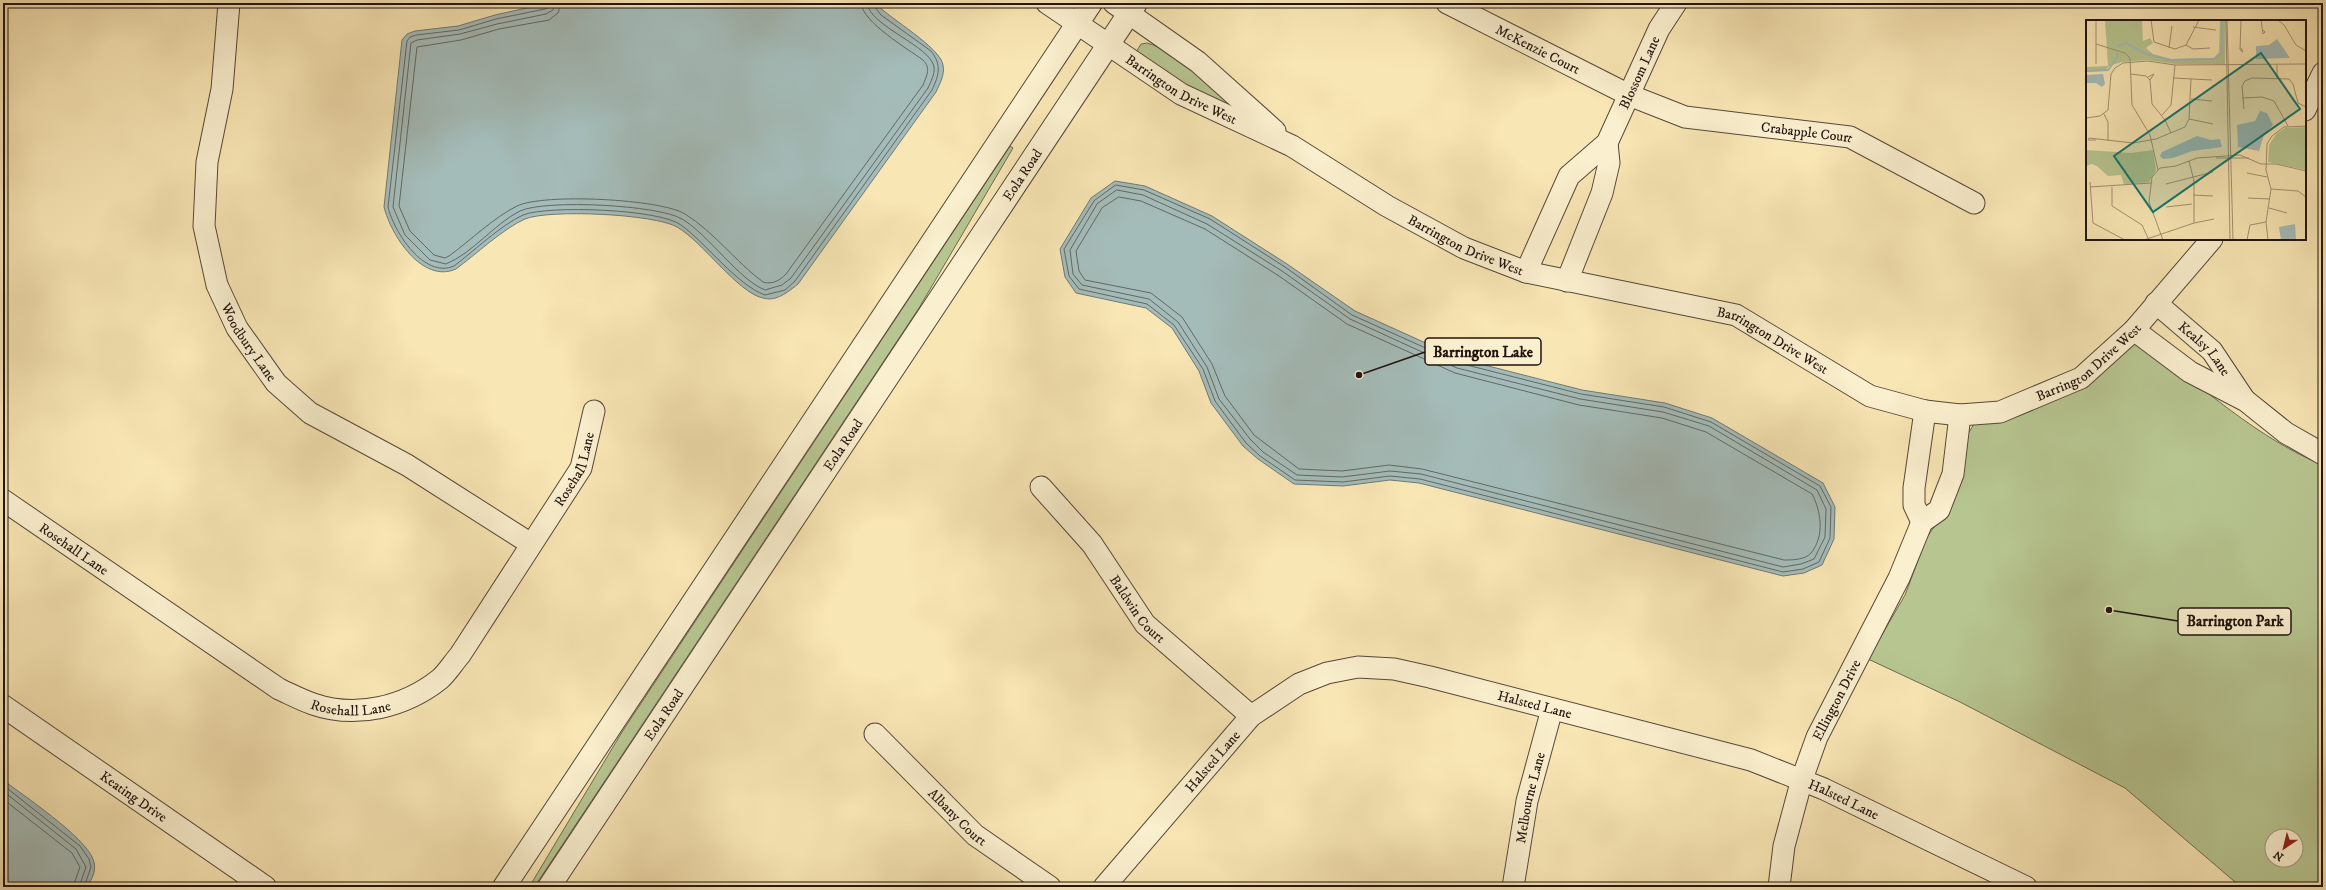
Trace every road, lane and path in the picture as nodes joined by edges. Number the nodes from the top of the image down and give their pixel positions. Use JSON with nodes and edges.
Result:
{"nodes":[{"id":1,"x":229,"y":3,"type":"edge"},
{"id":2,"x":1047,"y":3,"type":"edge"},
{"id":3,"x":1091,"y":3,"type":"edge"},
{"id":4,"x":1447,"y":3,"type":"edge"},
{"id":5,"x":1676,"y":3,"type":"edge"},
{"id":6,"x":1126,"y":7,"type":"edge"},
{"id":7,"x":1077,"y":23,"type":"junction"},
{"id":8,"x":1108,"y":45,"type":"junction"},
{"id":9,"x":2323,"y":73,"type":"edge"},
{"id":10,"x":1629,"y":95,"type":"junction"},
{"id":11,"x":2306,"y":108,"type":"edge"},
{"id":12,"x":1607,"y":144,"type":"junction"},
{"id":13,"x":1292,"y":146,"type":"junction"},
{"id":14,"x":1974,"y":203,"type":"dead end"},
{"id":15,"x":2211,"y":240,"type":"edge"},
{"id":16,"x":1526,"y":272,"type":"junction"},
{"id":17,"x":1567,"y":281,"type":"junction"},
{"id":18,"x":2156,"y":303,"type":"junction"},
{"id":19,"x":2134,"y":330,"type":"junction"},
{"id":20,"x":2246,"y":401,"type":"junction"},
{"id":21,"x":594,"y":411,"type":"dead end"},
{"id":22,"x":1925,"y":411,"type":"junction"},
{"id":23,"x":1960,"y":414,"type":"junction"},
{"id":24,"x":2323,"y":454,"type":"edge"},
{"id":25,"x":1041,"y":487,"type":"dead end"},
{"id":26,"x":5,"y":505,"type":"edge"},
{"id":27,"x":1922,"y":522,"type":"junction"},
{"id":28,"x":531,"y":544,"type":"junction"},
{"id":29,"x":3,"y":706,"type":"edge"},
{"id":30,"x":1552,"y":709,"type":"junction"},
{"id":31,"x":1251,"y":716,"type":"junction"},
{"id":32,"x":875,"y":734,"type":"dead end"},
{"id":33,"x":1802,"y":779,"type":"junction"},
{"id":34,"x":265,"y":887,"type":"edge"},
{"id":35,"x":504,"y":887,"type":"edge"},
{"id":36,"x":549,"y":887,"type":"edge"},
{"id":37,"x":1050,"y":887,"type":"edge"},
{"id":38,"x":1104,"y":887,"type":"edge"},
{"id":39,"x":1513,"y":887,"type":"edge"},
{"id":40,"x":1780,"y":887,"type":"edge"},
{"id":41,"x":2026,"y":887,"type":"edge"}],
"edges":[{"from":1,"to":28,"type":"street","name":"Woodbury Lane"},
{"from":2,"to":7,"type":"street","name":"Barrington Drive West"},
{"from":3,"to":7,"type":"street"},
{"from":4,"to":10,"type":"street","name":"McKenzie Court"},
{"from":5,"to":10,"type":"street","name":"Blossom Lane"},
{"from":6,"to":8,"type":"street","name":"Eola Road"},
{"from":6,"to":13,"type":"street","name":"Barrington Drive West"},
{"from":7,"to":8,"type":"street","name":"Barrington Drive West"},
{"from":7,"to":35,"type":"street"},
{"from":8,"to":13,"type":"street","name":"Barrington Drive West"},
{"from":8,"to":36,"type":"street","name":"Eola Road"},
{"from":9,"to":11,"type":"street"},
{"from":10,"to":12,"type":"street","name":"Blossom Lane"},
{"from":10,"to":14,"type":"street","name":"Crabapple Court"},
{"from":12,"to":16,"type":"street","name":"Blossom Lane"},
{"from":12,"to":17,"type":"street","name":"Blossom Lane"},
{"from":13,"to":16,"type":"street","name":"Barrington Drive West"},
{"from":15,"to":18,"type":"street","name":"Barrington Drive West"},
{"from":16,"to":17,"type":"street","name":"Barrington Drive West"},
{"from":17,"to":22,"type":"street","name":"Barrington Drive West"},
{"from":18,"to":19,"type":"street","name":"Barrington Drive West"},
{"from":18,"to":20,"type":"street","name":"Kealsy Lane"},
{"from":19,"to":20,"type":"street","name":"Kealsy Lane"},
{"from":19,"to":23,"type":"street","name":"Barrington Drive West"},
{"from":20,"to":24,"type":"street","name":"Kealsy Lane"},
{"from":21,"to":28,"type":"street","name":"Rosehall Lane"},
{"from":22,"to":23,"type":"street","name":"Barrington Drive West"},
{"from":22,"to":27,"type":"street"},
{"from":23,"to":27,"type":"street"},
{"from":25,"to":31,"type":"street","name":"Baldwin Court"},
{"from":26,"to":28,"type":"street","name":"Rosehall Lane"},
{"from":27,"to":33,"type":"street","name":"Ellington Drive"},
{"from":29,"to":34,"type":"street","name":"Keating Drive"},
{"from":30,"to":31,"type":"street","name":"Halsted Lane"},
{"from":30,"to":33,"type":"street","name":"Halsted Lane"},
{"from":30,"to":39,"type":"street","name":"Melbourne Lane"},
{"from":31,"to":38,"type":"street","name":"Halsted Lane"},
{"from":32,"to":37,"type":"street","name":"Albany Court"},
{"from":33,"to":40,"type":"street","name":"Ellington Drive"},
{"from":33,"to":41,"type":"street","name":"Halsted Lane"}]}
